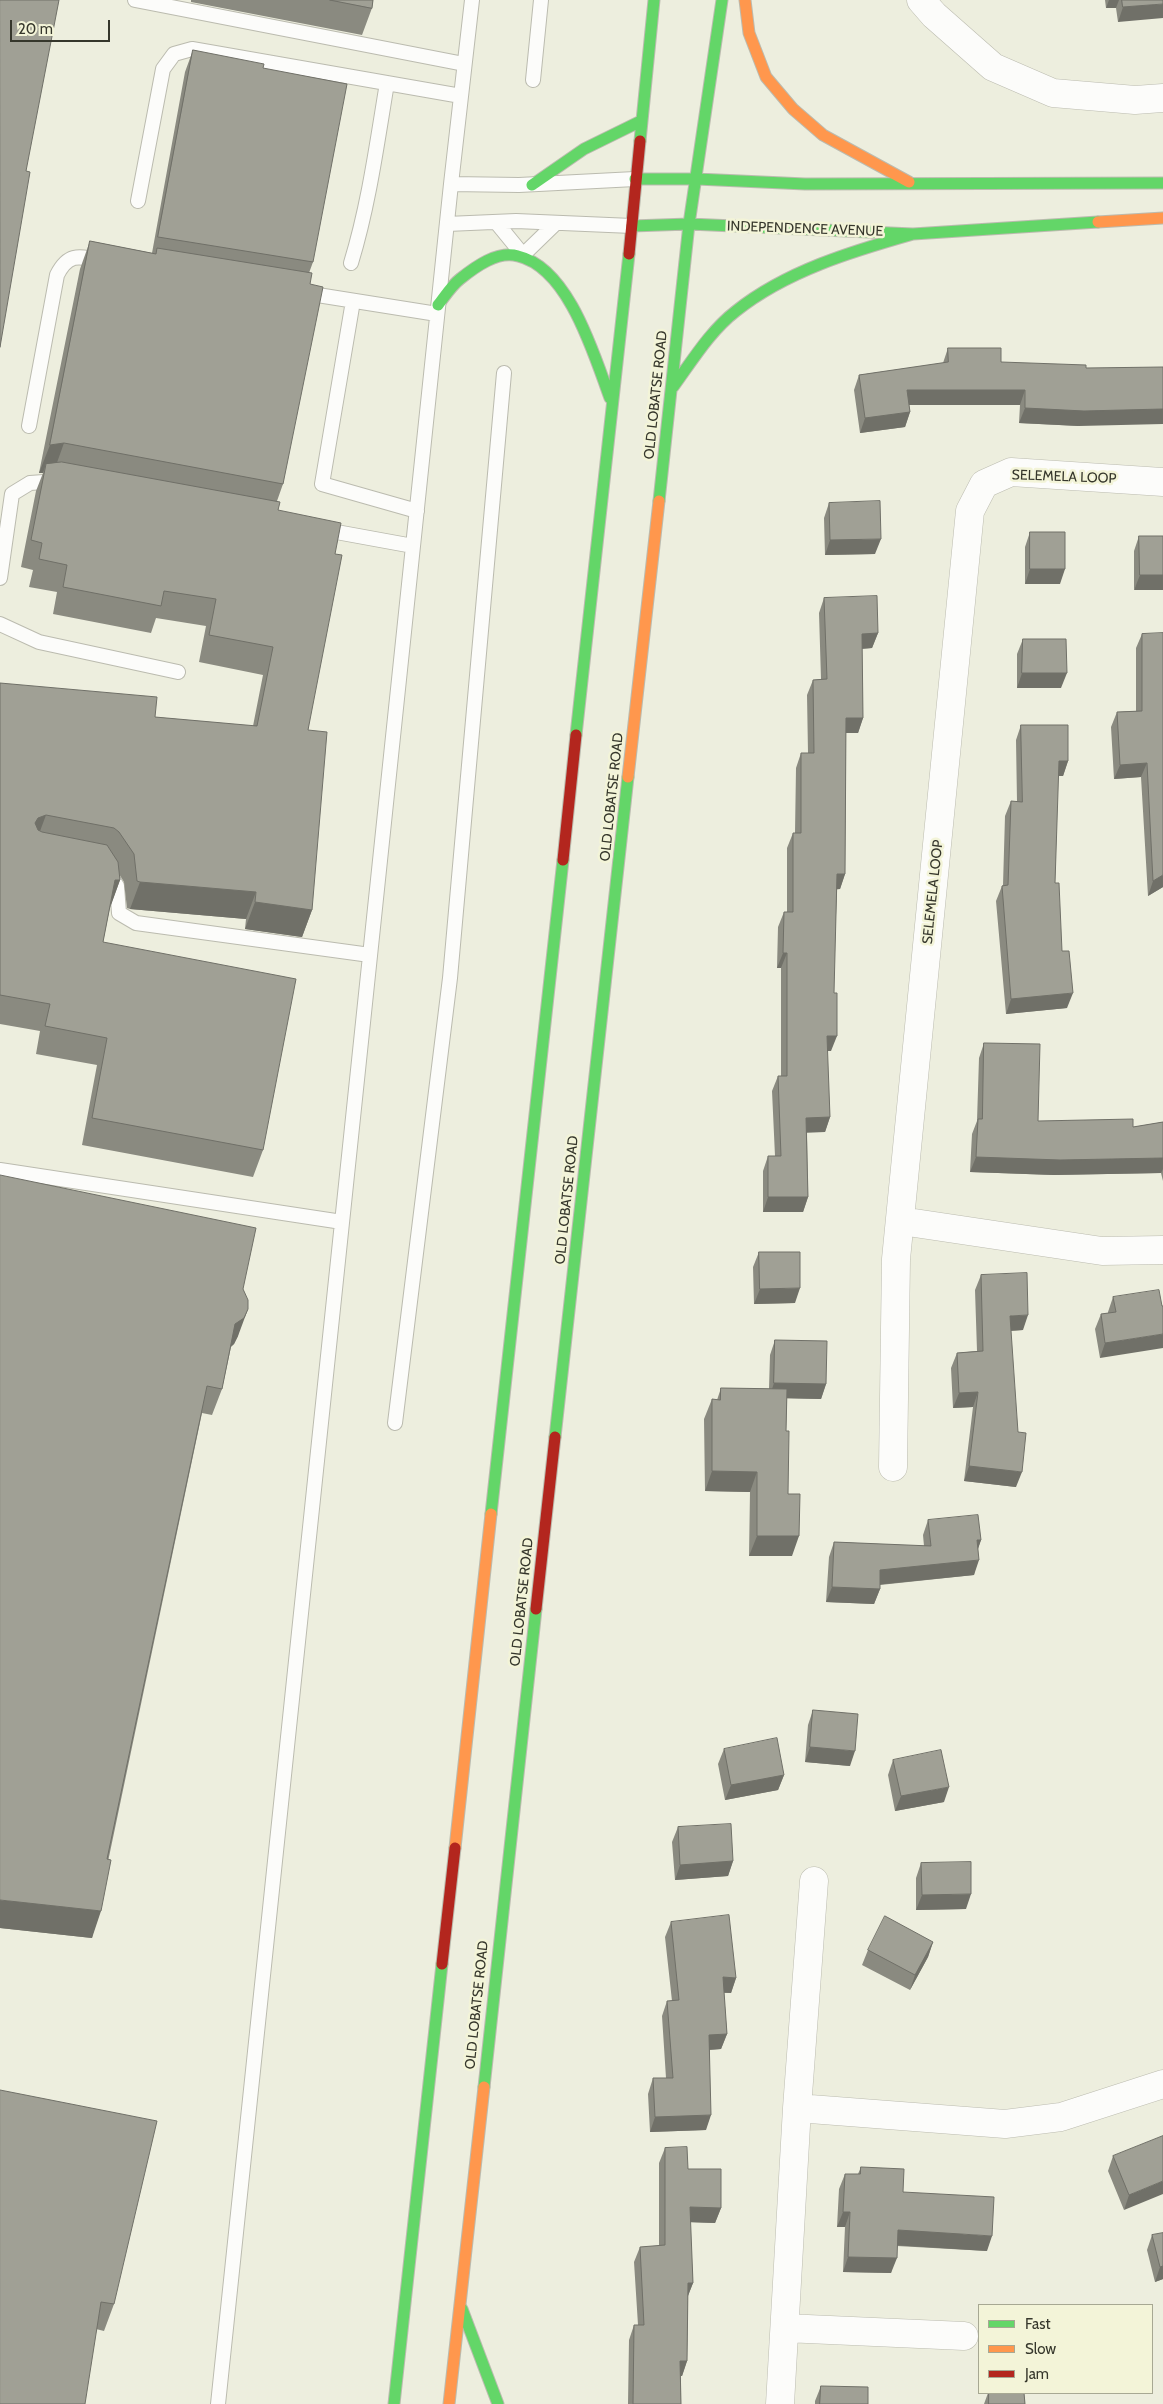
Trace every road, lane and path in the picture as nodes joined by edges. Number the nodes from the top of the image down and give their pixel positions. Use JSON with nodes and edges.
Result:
{"nodes":[{"id":1,"x":135,"y":0,"type":"edge"},
{"id":2,"x":472,"y":0,"type":"edge"},
{"id":3,"x":541,"y":0,"type":"edge"},
{"id":4,"x":654,"y":0,"type":"edge"},
{"id":5,"x":722,"y":0,"type":"edge"},
{"id":6,"x":745,"y":0,"type":"edge"},
{"id":7,"x":921,"y":0,"type":"edge"},
{"id":8,"x":177,"y":4,"type":"edge"},
{"id":9,"x":464,"y":64,"type":"junction"},
{"id":10,"x":532,"y":80,"type":"dead end"},
{"id":11,"x":387,"y":83,"type":"junction"},
{"id":12,"x":461,"y":96,"type":"junction"},
{"id":13,"x":1163,"y":98,"type":"edge"},
{"id":14,"x":641,"y":121,"type":"junction"},
{"id":15,"x":635,"y":178,"type":"junction"},
{"id":16,"x":697,"y":178,"type":"junction"},
{"id":17,"x":909,"y":182,"type":"junction"},
{"id":18,"x":1163,"y":183,"type":"edge"},
{"id":19,"x":451,"y":184,"type":"junction"},
{"id":20,"x":532,"y":185,"type":"junction"},
{"id":21,"x":138,"y":201,"type":"dead end"},
{"id":22,"x":1163,"y":218,"type":"edge"},
{"id":23,"x":496,"y":222,"type":"junction"},
{"id":24,"x":556,"y":223,"type":"junction"},
{"id":25,"x":447,"y":224,"type":"junction"},
{"id":26,"x":689,"y":224,"type":"junction"},
{"id":27,"x":632,"y":226,"type":"junction"},
{"id":28,"x":913,"y":234,"type":"junction"},
{"id":29,"x":523,"y":255,"type":"junction"},
{"id":30,"x":114,"y":263,"type":"edge"},
{"id":31,"x":351,"y":263,"type":"dead end"},
{"id":32,"x":296,"y":292,"type":"edge"},
{"id":33,"x":354,"y":301,"type":"junction"},
{"id":34,"x":438,"y":310,"type":"junction"},
{"id":35,"x":504,"y":373,"type":"dead end"},
{"id":36,"x":672,"y":388,"type":"junction"},
{"id":37,"x":611,"y":402,"type":"junction"},
{"id":38,"x":29,"y":426,"type":"dead end"},
{"id":39,"x":1163,"y":482,"type":"edge"},
{"id":40,"x":71,"y":484,"type":"edge"},
{"id":41,"x":417,"y":511,"type":"junction"},
{"id":42,"x":306,"y":526,"type":"edge"},
{"id":43,"x":413,"y":546,"type":"junction"},
{"id":44,"x":0,"y":578,"type":"edge"},
{"id":45,"x":0,"y":624,"type":"edge"},
{"id":46,"x":178,"y":672,"type":"dead end"},
{"id":47,"x":102,"y":864,"type":"edge"},
{"id":48,"x":370,"y":955,"type":"junction"},
{"id":49,"x":0,"y":1170,"type":"edge"},
{"id":50,"x":901,"y":1221,"type":"junction"},
{"id":51,"x":342,"y":1222,"type":"junction"},
{"id":52,"x":1163,"y":1250,"type":"edge"},
{"id":53,"x":395,"y":1423,"type":"dead end"},
{"id":54,"x":893,"y":1467,"type":"dead end"},
{"id":55,"x":814,"y":1881,"type":"dead end"},
{"id":56,"x":1163,"y":2084,"type":"edge"},
{"id":57,"x":796,"y":2108,"type":"junction"},
{"id":58,"x":459,"y":2301,"type":"junction"},
{"id":59,"x":785,"y":2328,"type":"junction"},
{"id":60,"x":964,"y":2336,"type":"dead end"},
{"id":61,"x":397,"y":2377,"type":"junction"},
{"id":62,"x":381,"y":2397,"type":"dead end"},
{"id":63,"x":218,"y":2404,"type":"edge"},
{"id":64,"x":394,"y":2404,"type":"edge"},
{"id":65,"x":449,"y":2404,"type":"edge"},
{"id":66,"x":498,"y":2404,"type":"edge"},
{"id":67,"x":780,"y":2404,"type":"edge"}],
"edges":[{"from":1,"to":8,"type":"lane"},
{"from":2,"to":9,"type":"lane"},
{"from":3,"to":10,"type":"lane"},
{"from":4,"to":14,"type":"main road"},
{"from":5,"to":16,"type":"main road","name":"OLD LOBATSE ROAD"},
{"from":6,"to":17,"type":"main road"},
{"from":7,"to":13,"type":"street"},
{"from":8,"to":9,"type":"lane"},
{"from":9,"to":12,"type":"lane"},
{"from":11,"to":12,"type":"lane"},
{"from":11,"to":21,"type":"lane"},
{"from":11,"to":31,"type":"lane"},
{"from":12,"to":19,"type":"lane"},
{"from":14,"to":15,"type":"main road"},
{"from":14,"to":20,"type":"main road"},
{"from":15,"to":16,"type":"main road"},
{"from":15,"to":20,"type":"lane"},
{"from":15,"to":27,"type":"main road"},
{"from":16,"to":17,"type":"main road"},
{"from":16,"to":26,"type":"main road","name":"OLD LOBATSE ROAD"},
{"from":17,"to":18,"type":"main road"},
{"from":19,"to":20,"type":"lane"},
{"from":19,"to":25,"type":"lane"},
{"from":22,"to":28,"type":"main road","name":"INDEPENDENCE AVENUE"},
{"from":23,"to":24,"type":"lane","name":"INDEPENDENCE AVENUE"},
{"from":23,"to":25,"type":"lane","name":"INDEPENDENCE AVENUE"},
{"from":23,"to":29,"type":"lane"},
{"from":24,"to":27,"type":"lane","name":"INDEPENDENCE AVENUE"},
{"from":24,"to":29,"type":"lane"},
{"from":25,"to":34,"type":"lane"},
{"from":26,"to":27,"type":"main road","name":"INDEPENDENCE AVENUE"},
{"from":26,"to":28,"type":"main road","name":"INDEPENDENCE AVENUE"},
{"from":26,"to":36,"type":"main road","name":"OLD LOBATSE ROAD"},
{"from":27,"to":37,"type":"main road"},
{"from":28,"to":36,"type":"main road"},
{"from":29,"to":34,"type":"main road"},
{"from":29,"to":37,"type":"main road"},
{"from":30,"to":38,"type":"lane"},
{"from":32,"to":33,"type":"lane"},
{"from":33,"to":34,"type":"lane"},
{"from":33,"to":41,"type":"lane"},
{"from":34,"to":41,"type":"lane"},
{"from":35,"to":53,"type":"lane"},
{"from":36,"to":58,"type":"main road","name":"OLD LOBATSE ROAD"},
{"from":37,"to":61,"type":"main road"},
{"from":39,"to":50,"type":"street","name":"SELEMELA LOOP"},
{"from":40,"to":44,"type":"lane"},
{"from":41,"to":43,"type":"lane"},
{"from":42,"to":43,"type":"lane"},
{"from":43,"to":48,"type":"lane"},
{"from":45,"to":46,"type":"lane"},
{"from":47,"to":48,"type":"lane"},
{"from":48,"to":51,"type":"lane"},
{"from":49,"to":51,"type":"lane"},
{"from":50,"to":52,"type":"street"},
{"from":50,"to":54,"type":"street","name":"SELEMELA LOOP"},
{"from":51,"to":63,"type":"lane"},
{"from":55,"to":57,"type":"street"},
{"from":56,"to":57,"type":"street"},
{"from":57,"to":59,"type":"street"},
{"from":58,"to":65,"type":"main road","name":"OLD LOBATSE ROAD"},
{"from":58,"to":66,"type":"main road"},
{"from":59,"to":60,"type":"street"},
{"from":59,"to":67,"type":"street"},
{"from":61,"to":62,"type":"main road"},
{"from":61,"to":64,"type":"main road"}]}
